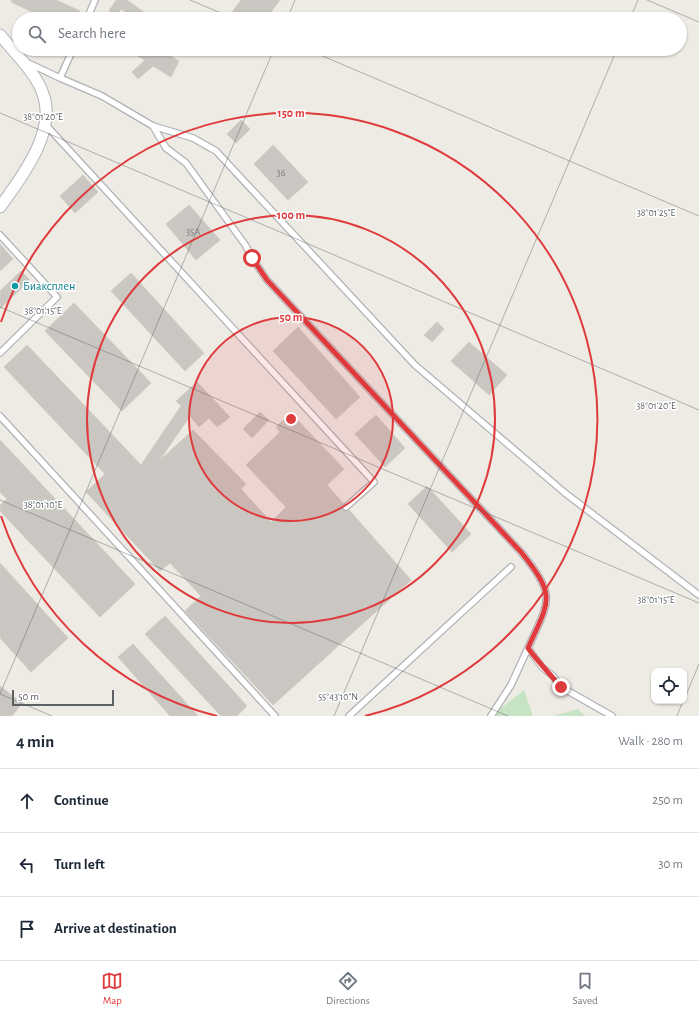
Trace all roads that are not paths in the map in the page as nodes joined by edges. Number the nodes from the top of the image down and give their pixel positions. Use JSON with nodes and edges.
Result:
{"nodes":[{"id":1,"x":95,"y":0,"type":"edge"},
{"id":2,"x":90,"y":12,"type":"edge"},
{"id":3,"x":0,"y":35,"type":"edge"},
{"id":4,"x":12,"y":50,"type":"edge"},
{"id":5,"x":70,"y":56,"type":"edge"},
{"id":6,"x":19,"y":58,"type":"joint"},
{"id":7,"x":60,"y":78,"type":"junction"},
{"id":8,"x":44,"y":124,"type":"junction"},
{"id":9,"x":153,"y":126,"type":"junction"},
{"id":10,"x":0,"y":207,"type":"edge"},
{"id":11,"x":0,"y":235,"type":"edge"},
{"id":12,"x":0,"y":353,"type":"edge"},
{"id":13,"x":0,"y":416,"type":"edge"},
{"id":14,"x":346,"y":507,"type":"dead end"},
{"id":15,"x":511,"y":567,"type":"dead end"},
{"id":16,"x":699,"y":595,"type":"edge"},
{"id":17,"x":528,"y":648,"type":"junction"},
{"id":18,"x":275,"y":716,"type":"edge"},
{"id":19,"x":349,"y":716,"type":"edge"},
{"id":20,"x":491,"y":716,"type":"edge"},
{"id":21,"x":612,"y":716,"type":"edge"}],
"edges":[{"from":1,"to":2,"type":"lane"},
{"from":3,"to":4,"type":"street"},
{"from":5,"to":7,"type":"lane"},
{"from":6,"to":7,"type":"lane"},
{"from":6,"to":8,"type":"street"},
{"from":7,"to":9,"type":"lane"},
{"from":8,"to":10,"type":"street"},
{"from":8,"to":14,"type":"lane"},
{"from":9,"to":16,"type":"lane"},
{"from":9,"to":17,"type":"lane"},
{"from":11,"to":12,"type":"lane"},
{"from":13,"to":18,"type":"lane"},
{"from":15,"to":19,"type":"lane"},
{"from":17,"to":20,"type":"lane"},
{"from":17,"to":21,"type":"lane"}]}
